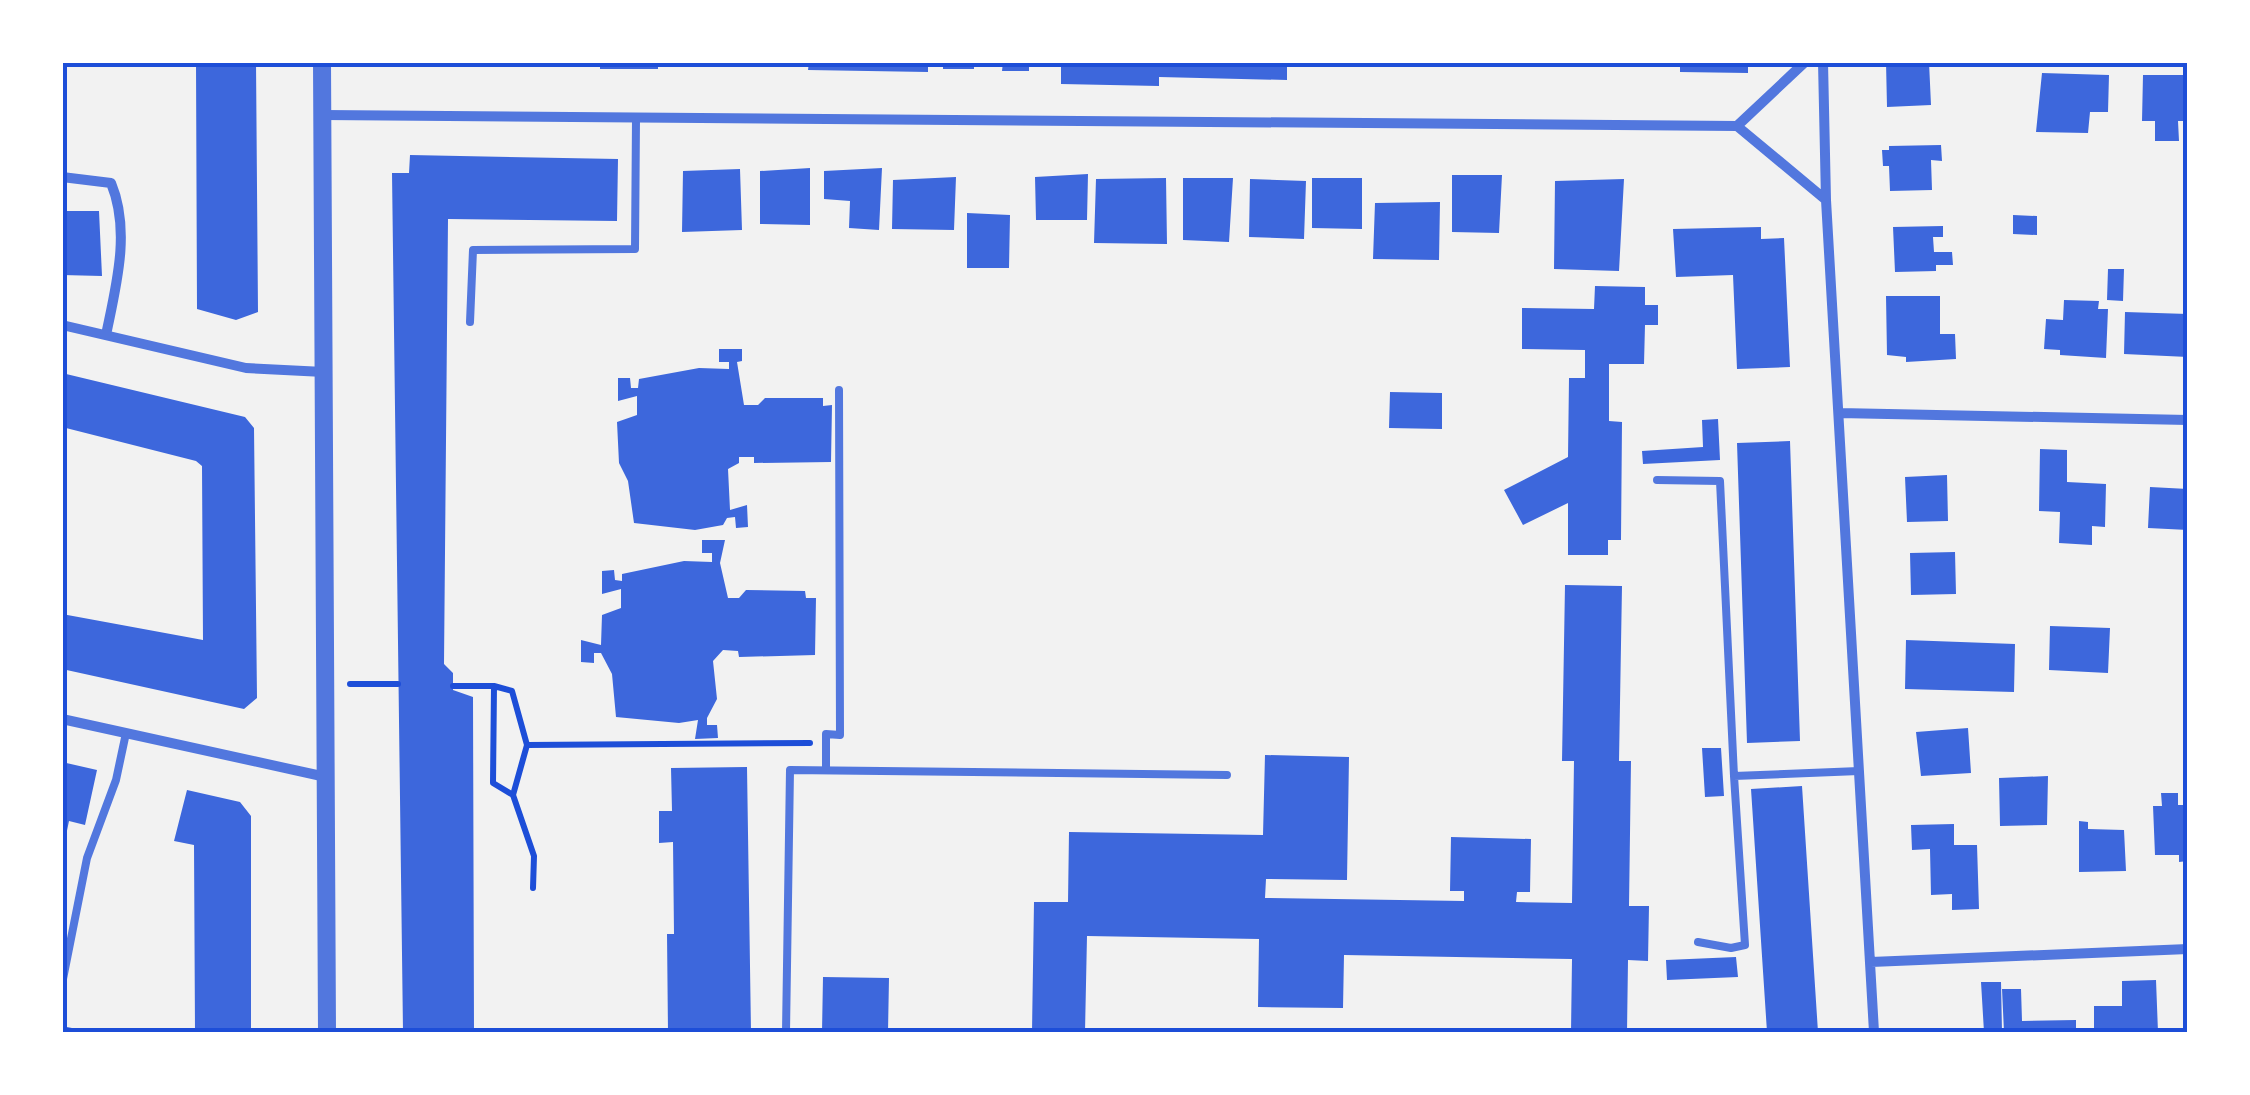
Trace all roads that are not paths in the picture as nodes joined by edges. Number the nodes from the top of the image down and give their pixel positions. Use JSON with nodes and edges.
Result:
{"nodes":[{"id":1,"x":322,"y":62,"type":"edge"},
{"id":2,"x":1806,"y":62,"type":"edge"},
{"id":3,"x":1823,"y":62,"type":"edge"},
{"id":4,"x":322,"y":114,"type":"junction"},
{"id":5,"x":636,"y":119,"type":"junction"},
{"id":6,"x":1737,"y":126,"type":"junction"},
{"id":7,"x":62,"y":177,"type":"edge"},
{"id":8,"x":1826,"y":200,"type":"junction"},
{"id":9,"x":470,"y":322,"type":"dead end"},
{"id":10,"x":62,"y":325,"type":"edge"},
{"id":11,"x":106,"y":335,"type":"junction"},
{"id":12,"x":324,"y":372,"type":"junction"},
{"id":13,"x":839,"y":390,"type":"dead end"},
{"id":14,"x":1838,"y":413,"type":"junction"},
{"id":15,"x":2188,"y":420,"type":"edge"},
{"id":16,"x":1657,"y":480,"type":"dead end"},
{"id":17,"x":62,"y":719,"type":"edge"},
{"id":18,"x":126,"y":733,"type":"junction"},
{"id":19,"x":826,"y":770,"type":"junction"},
{"id":20,"x":1859,"y":770,"type":"junction"},
{"id":21,"x":1228,"y":775,"type":"dead end"},
{"id":22,"x":1734,"y":776,"type":"junction"},
{"id":23,"x":326,"y":777,"type":"junction"},
{"id":24,"x":1698,"y":942,"type":"dead end"},
{"id":25,"x":2188,"y":949,"type":"edge"},
{"id":26,"x":1870,"y":962,"type":"junction"},
{"id":27,"x":62,"y":984,"type":"edge"},
{"id":28,"x":327,"y":1032,"type":"edge"},
{"id":29,"x":786,"y":1032,"type":"edge"},
{"id":30,"x":1874,"y":1032,"type":"edge"}],
"edges":[{"from":1,"to":4,"type":"street"},
{"from":2,"to":6,"type":"street"},
{"from":3,"to":8,"type":"street"},
{"from":4,"to":5,"type":"street"},
{"from":4,"to":12,"type":"street"},
{"from":5,"to":6,"type":"street"},
{"from":5,"to":9,"type":"lane"},
{"from":6,"to":8,"type":"street"},
{"from":7,"to":11,"type":"street"},
{"from":8,"to":14,"type":"street"},
{"from":10,"to":11,"type":"street"},
{"from":11,"to":12,"type":"street"},
{"from":12,"to":23,"type":"street"},
{"from":13,"to":19,"type":"lane"},
{"from":14,"to":15,"type":"street"},
{"from":14,"to":20,"type":"street"},
{"from":16,"to":22,"type":"lane"},
{"from":17,"to":18,"type":"street"},
{"from":18,"to":23,"type":"street"},
{"from":18,"to":27,"type":"lane"},
{"from":19,"to":21,"type":"lane"},
{"from":19,"to":29,"type":"lane"},
{"from":20,"to":22,"type":"lane"},
{"from":20,"to":26,"type":"street"},
{"from":22,"to":24,"type":"lane"},
{"from":23,"to":28,"type":"street"},
{"from":25,"to":26,"type":"street"},
{"from":26,"to":30,"type":"street"}]}
